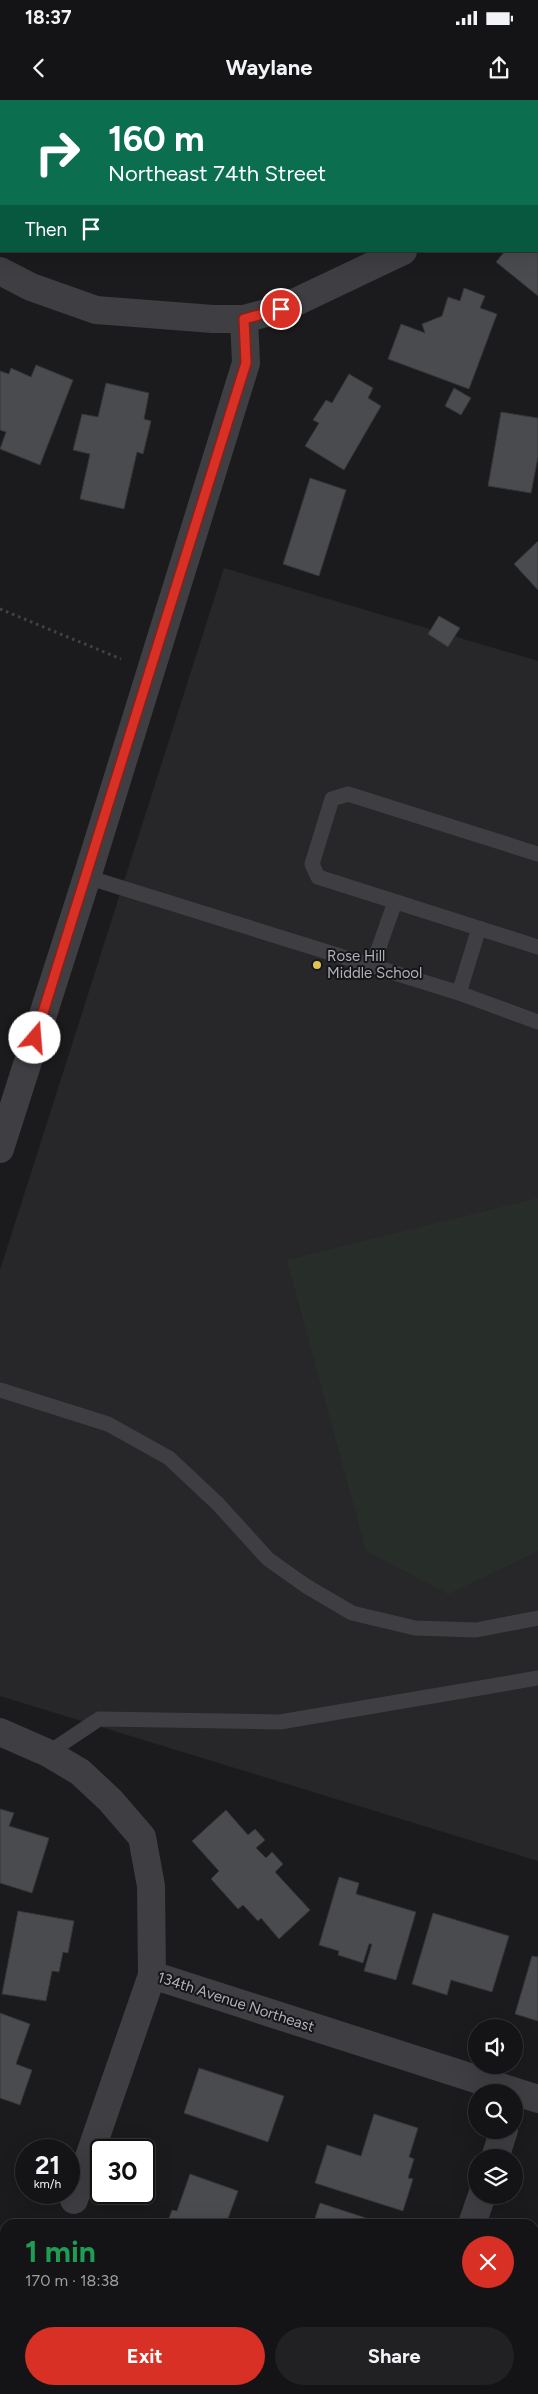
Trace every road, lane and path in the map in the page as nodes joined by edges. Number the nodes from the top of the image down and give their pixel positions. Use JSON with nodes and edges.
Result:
{"nodes":[{"id":1,"x":401,"y":252,"type":"edge"},
{"id":2,"x":0,"y":272,"type":"edge"},
{"id":3,"x":244,"y":319,"type":"junction"},
{"id":4,"x":0,"y":609,"type":"edge"},
{"id":5,"x":121,"y":659,"type":"dead end"},
{"id":6,"x":538,"y":854,"type":"edge"},
{"id":7,"x":87,"y":877,"type":"junction"},
{"id":8,"x":395,"y":902,"type":"junction"},
{"id":9,"x":479,"y":928,"type":"junction"},
{"id":10,"x":538,"y":948,"type":"edge"},
{"id":11,"x":372,"y":967,"type":"junction"},
{"id":12,"x":459,"y":993,"type":"junction"},
{"id":13,"x":538,"y":1022,"type":"edge"},
{"id":14,"x":8,"y":1097,"type":"edge"},
{"id":15,"x":0,"y":1149,"type":"edge"},
{"id":16,"x":0,"y":1390,"type":"edge"},
{"id":17,"x":538,"y":1618,"type":"edge"},
{"id":18,"x":538,"y":1678,"type":"edge"},
{"id":19,"x":0,"y":1732,"type":"edge"},
{"id":20,"x":48,"y":1753,"type":"junction"},
{"id":21,"x":152,"y":1975,"type":"junction"},
{"id":22,"x":481,"y":2084,"type":"edge"},
{"id":23,"x":80,"y":2183,"type":"edge"},
{"id":24,"x":479,"y":2204,"type":"edge"},
{"id":25,"x":474,"y":2219,"type":"edge"}],
"edges":[{"from":1,"to":3,"type":"street"},
{"from":2,"to":3,"type":"street"},
{"from":3,"to":7,"type":"street"},
{"from":4,"to":5,"type":"path"},
{"from":6,"to":8,"type":"lane"},
{"from":7,"to":11,"type":"lane"},
{"from":7,"to":14,"type":"street"},
{"from":8,"to":9,"type":"lane"},
{"from":8,"to":11,"type":"lane"},
{"from":9,"to":10,"type":"lane"},
{"from":9,"to":12,"type":"lane"},
{"from":11,"to":12,"type":"lane"},
{"from":12,"to":13,"type":"lane"},
{"from":14,"to":15,"type":"street"},
{"from":16,"to":17,"type":"lane"},
{"from":18,"to":20,"type":"lane"},
{"from":19,"to":20,"type":"street","name":"134th Avenue Northeast"},
{"from":20,"to":21,"type":"street","name":"134th Avenue Northeast"},
{"from":21,"to":22,"type":"street","name":"134th Avenue Northeast"},
{"from":21,"to":23,"type":"street"},
{"from":24,"to":25,"type":"street"}]}
